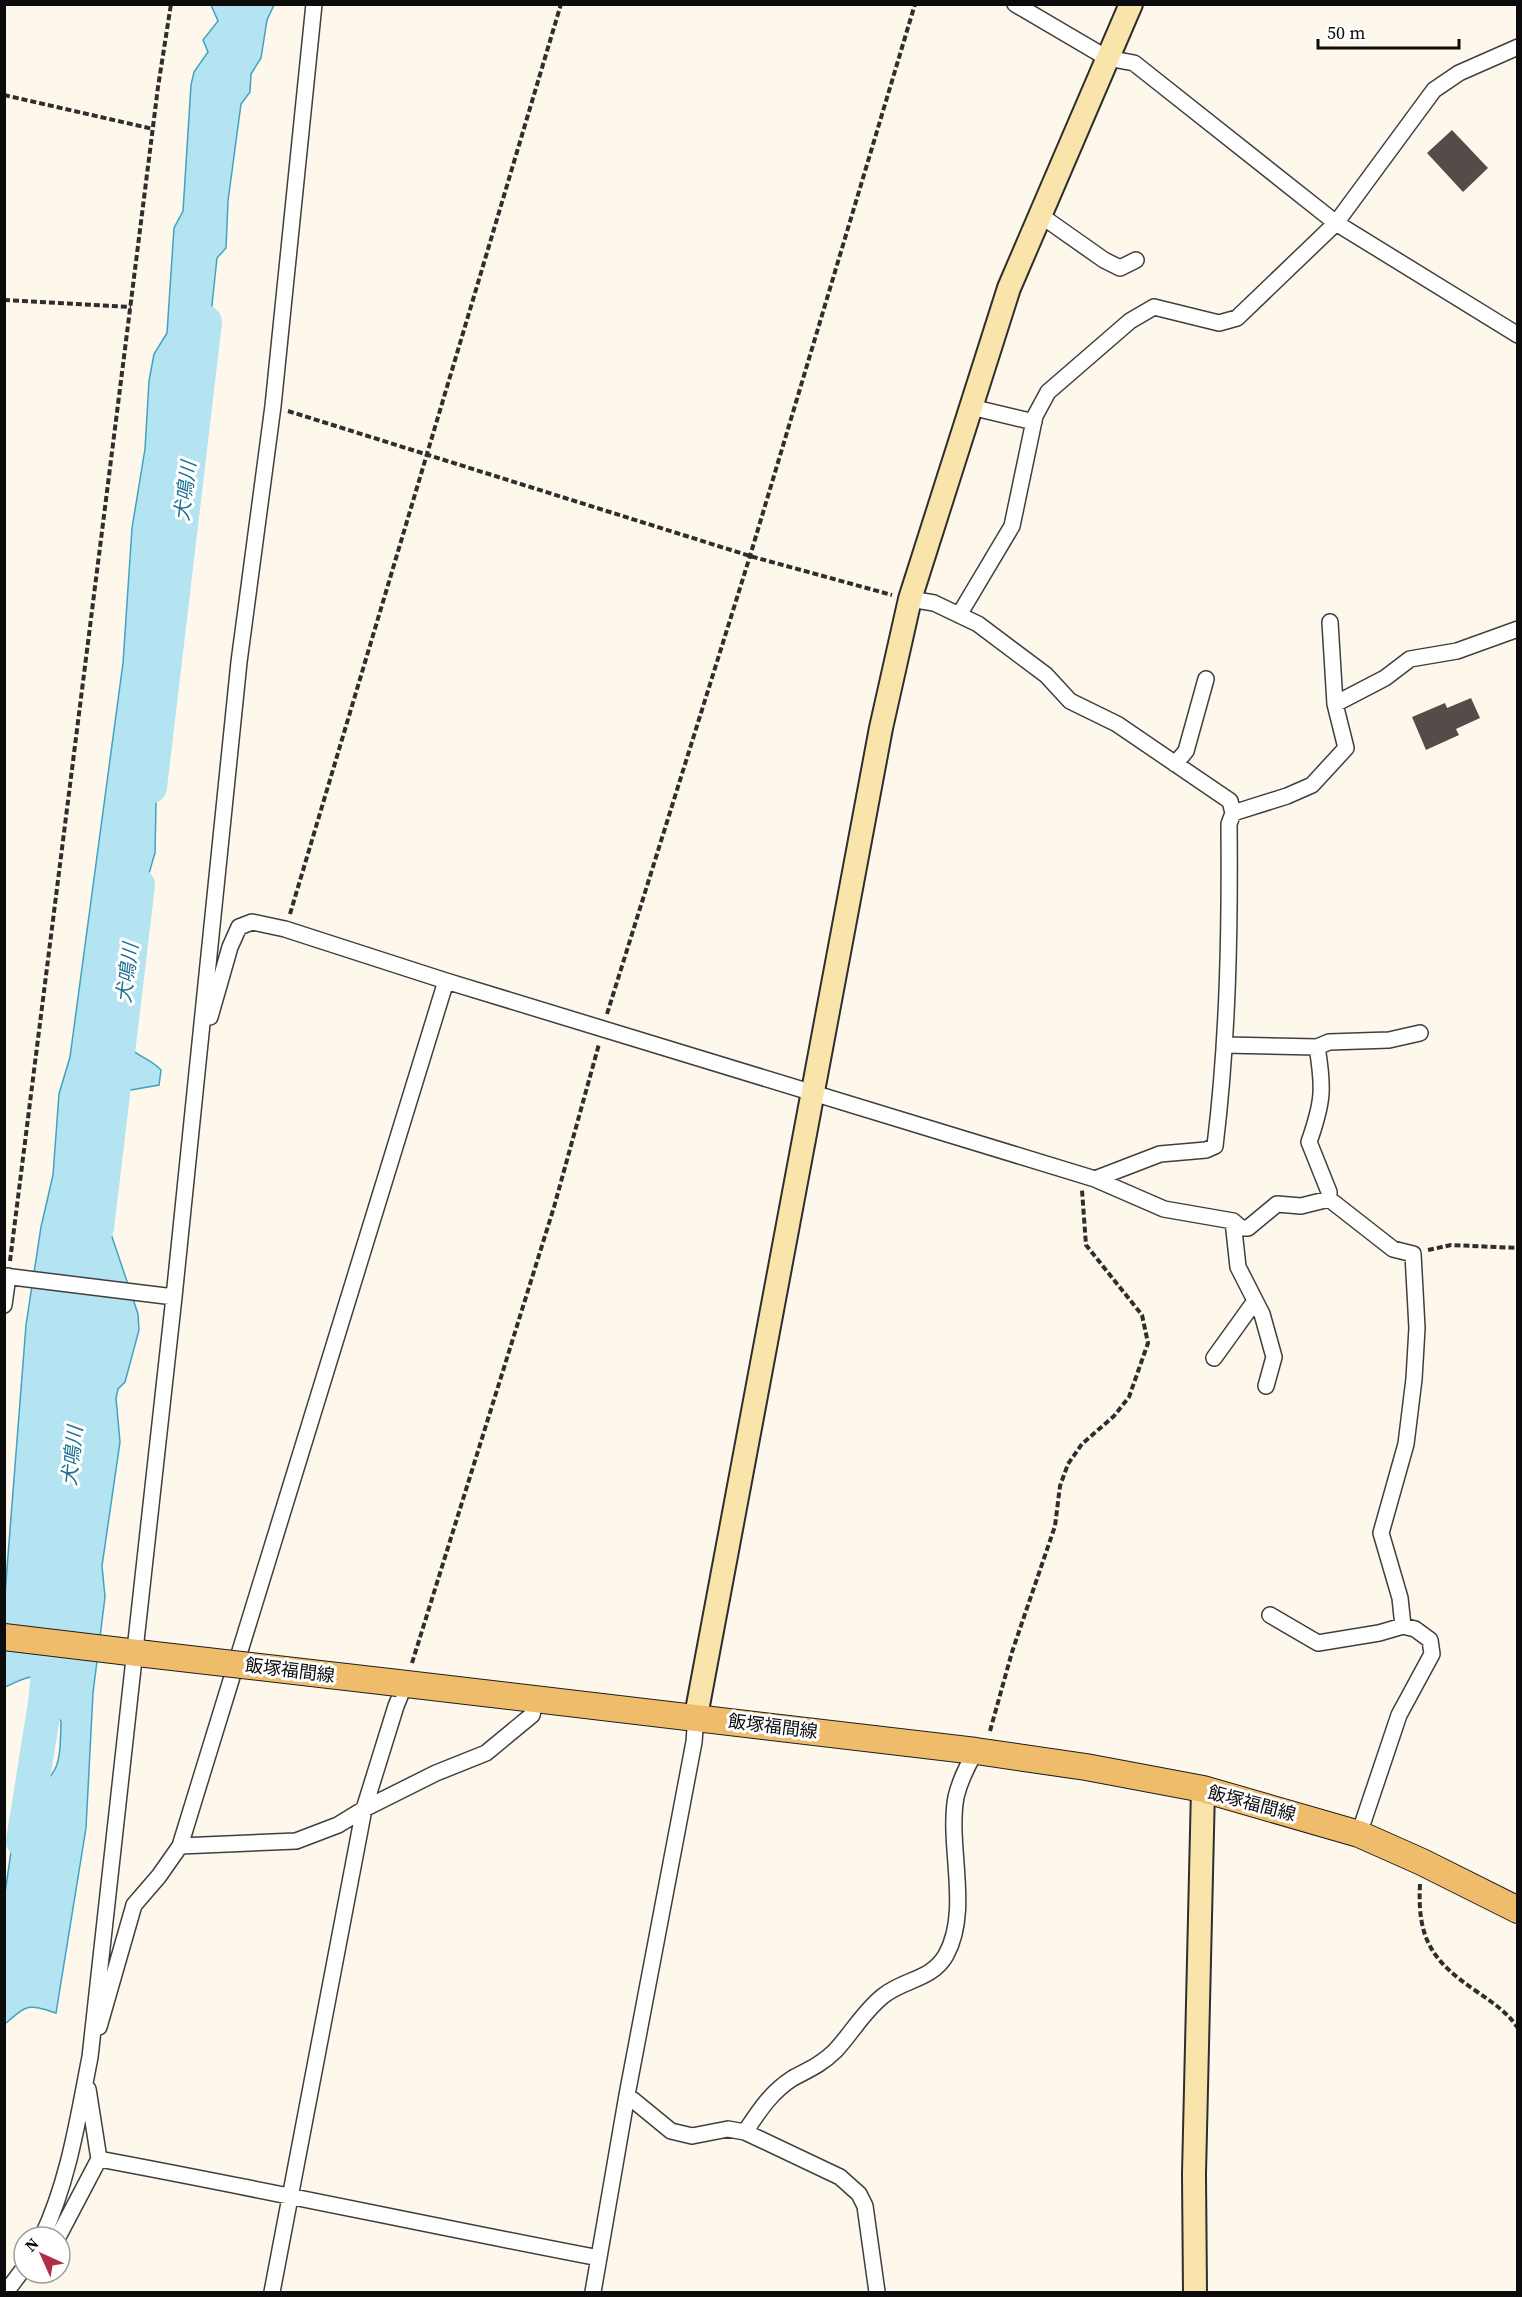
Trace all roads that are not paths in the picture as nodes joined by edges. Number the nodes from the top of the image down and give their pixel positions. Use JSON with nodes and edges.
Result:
{"nodes":[{"id":1,"x":314,"y":4,"type":"edge"},
{"id":2,"x":1015,"y":4,"type":"edge"},
{"id":3,"x":1131,"y":4,"type":"edge"},
{"id":4,"x":1518,"y":47,"type":"edge"},
{"id":5,"x":1107,"y":58,"type":"junction"},
{"id":6,"x":1040,"y":215,"type":"junction"},
{"id":7,"x":1336,"y":223,"type":"junction"},
{"id":8,"x":1136,"y":260,"type":"dead end"},
{"id":9,"x":1518,"y":335,"type":"edge"},
{"id":10,"x":971,"y":407,"type":"junction"},
{"id":11,"x":1034,"y":422,"type":"junction"},
{"id":12,"x":910,"y":599,"type":"junction"},
{"id":13,"x":959,"y":615,"type":"junction"},
{"id":14,"x":1330,"y":622,"type":"dead end"},
{"id":15,"x":1518,"y":629,"type":"edge"},
{"id":16,"x":1206,"y":679,"type":"dead end"},
{"id":17,"x":1335,"y":704,"type":"junction"},
{"id":18,"x":1175,"y":764,"type":"junction"},
{"id":19,"x":1233,"y":813,"type":"junction"},
{"id":20,"x":446,"y":981,"type":"junction"},
{"id":21,"x":1420,"y":1033,"type":"dead end"},
{"id":22,"x":1224,"y":1045,"type":"junction"},
{"id":23,"x":1317,"y":1047,"type":"junction"},
{"id":24,"x":199,"y":1052,"type":"junction"},
{"id":25,"x":814,"y":1094,"type":"junction"},
{"id":26,"x":1088,"y":1176,"type":"junction"},
{"id":27,"x":1329,"y":1199,"type":"junction"},
{"id":28,"x":1233,"y":1221,"type":"junction"},
{"id":29,"x":6,"y":1276,"type":"edge"},
{"id":30,"x":174,"y":1297,"type":"junction"},
{"id":31,"x":1255,"y":1301,"type":"junction"},
{"id":32,"x":4,"y":1305,"type":"edge"},
{"id":33,"x":1214,"y":1358,"type":"dead end"},
{"id":34,"x":1266,"y":1386,"type":"dead end"},
{"id":35,"x":1270,"y":1615,"type":"dead end"},
{"id":36,"x":1403,"y":1626,"type":"junction"},
{"id":37,"x":4,"y":1637,"type":"edge"},
{"id":38,"x":136,"y":1653,"type":"junction"},
{"id":39,"x":402,"y":1684,"type":"junction"},
{"id":40,"x":536,"y":1698,"type":"junction"},
{"id":41,"x":696,"y":1716,"type":"junction"},
{"id":42,"x":976,"y":1751,"type":"junction"},
{"id":43,"x":1203,"y":1789,"type":"junction"},
{"id":44,"x":364,"y":1809,"type":"junction"},
{"id":45,"x":1359,"y":1834,"type":"junction"},
{"id":46,"x":180,"y":1846,"type":"junction"},
{"id":47,"x":1518,"y":1910,"type":"edge"},
{"id":48,"x":90,"y":2057,"type":"junction"},
{"id":49,"x":627,"y":2095,"type":"junction"},
{"id":50,"x":745,"y":2132,"type":"junction"},
{"id":51,"x":99,"y":2159,"type":"junction"},
{"id":52,"x":290,"y":2194,"type":"junction"},
{"id":53,"x":47,"y":2225,"type":"edge"},
{"id":54,"x":64,"y":2225,"type":"edge"},
{"id":55,"x":599,"y":2258,"type":"junction"},
{"id":56,"x":272,"y":2292,"type":"edge"},
{"id":57,"x":593,"y":2292,"type":"edge"},
{"id":58,"x":877,"y":2292,"type":"edge"},
{"id":59,"x":1195,"y":2292,"type":"edge"}],
"edges":[{"from":1,"to":24,"type":"street"},
{"from":2,"to":5,"type":"street"},
{"from":3,"to":5,"type":"street"},
{"from":4,"to":7,"type":"street"},
{"from":5,"to":6,"type":"street"},
{"from":5,"to":7,"type":"street"},
{"from":6,"to":8,"type":"street"},
{"from":6,"to":10,"type":"street"},
{"from":7,"to":9,"type":"street"},
{"from":7,"to":11,"type":"street"},
{"from":10,"to":11,"type":"street"},
{"from":10,"to":12,"type":"street"},
{"from":11,"to":13,"type":"street"},
{"from":12,"to":13,"type":"street"},
{"from":12,"to":25,"type":"street"},
{"from":13,"to":18,"type":"street"},
{"from":14,"to":17,"type":"street"},
{"from":15,"to":17,"type":"street"},
{"from":16,"to":18,"type":"street"},
{"from":17,"to":19,"type":"street"},
{"from":18,"to":19,"type":"street"},
{"from":19,"to":22,"type":"street"},
{"from":20,"to":24,"type":"street"},
{"from":20,"to":25,"type":"street"},
{"from":20,"to":46,"type":"street"},
{"from":21,"to":23,"type":"street"},
{"from":22,"to":23,"type":"street"},
{"from":22,"to":26,"type":"street"},
{"from":23,"to":27,"type":"street"},
{"from":24,"to":30,"type":"street"},
{"from":25,"to":26,"type":"street"},
{"from":25,"to":41,"type":"street"},
{"from":26,"to":28,"type":"street"},
{"from":27,"to":28,"type":"street"},
{"from":27,"to":36,"type":"street"},
{"from":28,"to":31,"type":"street"},
{"from":29,"to":30,"type":"street"},
{"from":29,"to":32,"type":"street"},
{"from":30,"to":38,"type":"street"},
{"from":31,"to":33,"type":"street"},
{"from":31,"to":34,"type":"street"},
{"from":35,"to":36,"type":"street"},
{"from":36,"to":45,"type":"street"},
{"from":37,"to":38,"type":"main road","name":"飯塚福間線"},
{"from":38,"to":39,"type":"main road","name":"飯塚福間線","bridge":true},
{"from":38,"to":48,"type":"street"},
{"from":39,"to":40,"type":"main road","name":"飯塚福間線"},
{"from":39,"to":44,"type":"street"},
{"from":40,"to":41,"type":"main road","name":"飯塚福間線"},
{"from":40,"to":44,"type":"street"},
{"from":41,"to":42,"type":"main road","name":"飯塚福間線"},
{"from":41,"to":49,"type":"street"},
{"from":42,"to":43,"type":"main road","name":"飯塚福間線"},
{"from":42,"to":50,"type":"street"},
{"from":43,"to":45,"type":"main road","name":"飯塚福間線"},
{"from":43,"to":59,"type":"street"},
{"from":44,"to":46,"type":"street"},
{"from":44,"to":52,"type":"street"},
{"from":45,"to":47,"type":"main road","name":"飯塚福間線"},
{"from":46,"to":48,"type":"street"},
{"from":48,"to":51,"type":"street"},
{"from":48,"to":53,"type":"street"},
{"from":49,"to":50,"type":"street"},
{"from":49,"to":55,"type":"street"},
{"from":50,"to":58,"type":"street"},
{"from":51,"to":52,"type":"street"},
{"from":51,"to":54,"type":"street"},
{"from":52,"to":55,"type":"street"},
{"from":52,"to":56,"type":"street"},
{"from":55,"to":57,"type":"street"}]}
